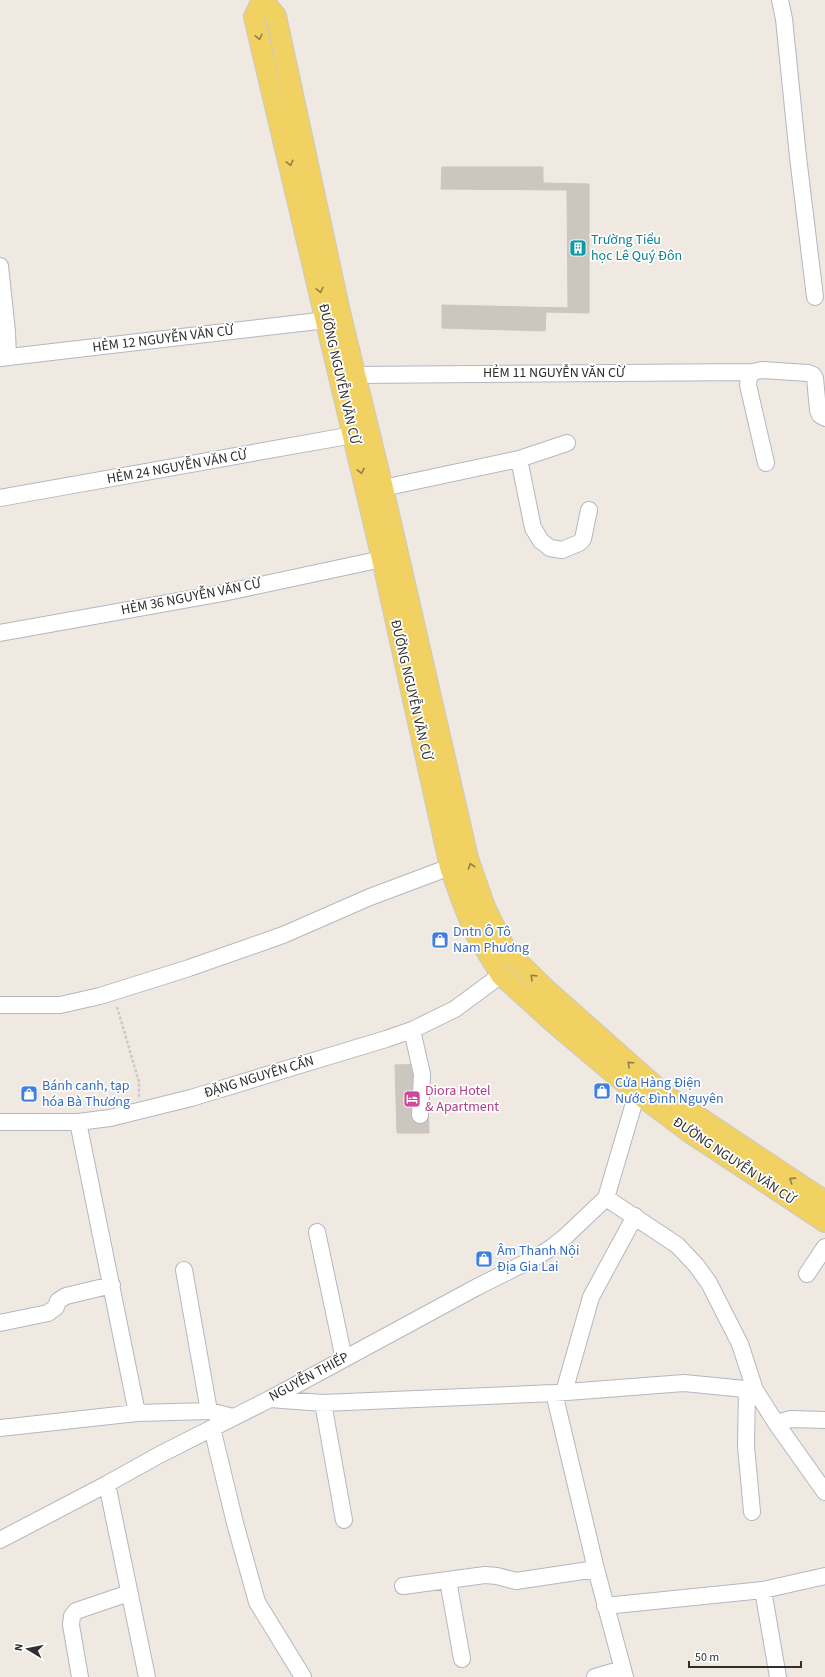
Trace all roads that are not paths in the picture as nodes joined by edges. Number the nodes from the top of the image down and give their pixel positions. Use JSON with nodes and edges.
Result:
{"nodes":[{"id":1,"x":262,"y":0,"type":"edge"},
{"id":2,"x":780,"y":0,"type":"edge"},
{"id":3,"x":0,"y":266,"type":"edge"},
{"id":4,"x":815,"y":297,"type":"dead end"},
{"id":5,"x":326,"y":320,"type":"junction"},
{"id":6,"x":4,"y":357,"type":"edge"},
{"id":7,"x":753,"y":372,"type":"junction"},
{"id":8,"x":347,"y":376,"type":"junction"},
{"id":9,"x":825,"y":418,"type":"edge"},
{"id":10,"x":353,"y":435,"type":"junction"},
{"id":11,"x":567,"y":443,"type":"dead end"},
{"id":12,"x":519,"y":459,"type":"junction"},
{"id":13,"x":766,"y":463,"type":"dead end"},
{"id":14,"x":383,"y":488,"type":"junction"},
{"id":15,"x":0,"y":498,"type":"edge"},
{"id":16,"x":589,"y":510,"type":"dead end"},
{"id":17,"x":382,"y":559,"type":"junction"},
{"id":18,"x":0,"y":633,"type":"edge"},
{"id":19,"x":436,"y":760,"type":"junction"},
{"id":20,"x":450,"y":868,"type":"junction"},
{"id":21,"x":501,"y":975,"type":"junction"},
{"id":22,"x":0,"y":1005,"type":"edge"},
{"id":23,"x":412,"y":1030,"type":"junction"},
{"id":24,"x":637,"y":1093,"type":"junction"},
{"id":25,"x":420,"y":1115,"type":"dead end"},
{"id":26,"x":0,"y":1122,"type":"edge"},
{"id":27,"x":78,"y":1122,"type":"junction"},
{"id":28,"x":606,"y":1198,"type":"junction"},
{"id":29,"x":825,"y":1201,"type":"edge"},
{"id":30,"x":635,"y":1216,"type":"junction"},
{"id":31,"x":825,"y":1222,"type":"edge"},
{"id":32,"x":317,"y":1232,"type":"dead end"},
{"id":33,"x":825,"y":1247,"type":"edge"},
{"id":34,"x":184,"y":1270,"type":"dead end"},
{"id":35,"x":807,"y":1274,"type":"dead end"},
{"id":36,"x":112,"y":1285,"type":"junction"},
{"id":37,"x":0,"y":1323,"type":"edge"},
{"id":38,"x":344,"y":1359,"type":"junction"},
{"id":39,"x":751,"y":1390,"type":"junction"},
{"id":40,"x":559,"y":1393,"type":"junction"},
{"id":41,"x":270,"y":1399,"type":"junction"},
{"id":42,"x":323,"y":1403,"type":"junction"},
{"id":43,"x":209,"y":1411,"type":"junction"},
{"id":44,"x":137,"y":1413,"type":"junction"},
{"id":45,"x":233,"y":1417,"type":"junction"},
{"id":46,"x":825,"y":1420,"type":"edge"},
{"id":47,"x":776,"y":1422,"type":"junction"},
{"id":48,"x":0,"y":1428,"type":"edge"},
{"id":49,"x":212,"y":1428,"type":"junction"},
{"id":50,"x":107,"y":1484,"type":"junction"},
{"id":51,"x":825,"y":1492,"type":"edge"},
{"id":52,"x":752,"y":1512,"type":"dead end"},
{"id":53,"x":344,"y":1520,"type":"dead end"},
{"id":54,"x":0,"y":1540,"type":"edge"},
{"id":55,"x":596,"y":1569,"type":"junction"},
{"id":56,"x":825,"y":1576,"type":"edge"},
{"id":57,"x":448,"y":1580,"type":"junction"},
{"id":58,"x":403,"y":1586,"type":"dead end"},
{"id":59,"x":763,"y":1590,"type":"junction"},
{"id":60,"x":129,"y":1593,"type":"junction"},
{"id":61,"x":605,"y":1606,"type":"junction"},
{"id":62,"x":462,"y":1659,"type":"dead end"},
{"id":63,"x":624,"y":1673,"type":"edge"},
{"id":64,"x":80,"y":1677,"type":"edge"},
{"id":65,"x":147,"y":1677,"type":"edge"},
{"id":66,"x":303,"y":1677,"type":"edge"},
{"id":67,"x":595,"y":1677,"type":"edge"},
{"id":68,"x":778,"y":1677,"type":"edge"}],
"edges":[{"from":1,"to":5,"type":"main road","name":"ĐƯỜNG NGUYỄN VĂN CỪ","one_way":true},
{"from":1,"to":8,"type":"main road","name":"ĐƯỜNG NGUYỄN VĂN CỪ"},
{"from":2,"to":4,"type":"street"},
{"from":3,"to":6,"type":"street"},
{"from":5,"to":6,"type":"street","name":"HẺM 12 NGUYỄN VĂN CỪ"},
{"from":5,"to":8,"type":"main road","name":"ĐƯỜNG NGUYỄN VĂN CỪ"},
{"from":7,"to":8,"type":"street","name":"HẺM 11 NGUYỄN VĂN CỪ"},
{"from":7,"to":9,"type":"street","name":"HẺM 11 NGUYỄN VĂN CỪ"},
{"from":7,"to":13,"type":"street"},
{"from":8,"to":10,"type":"main road","name":"ĐƯỜNG NGUYỄN VĂN CỪ"},
{"from":8,"to":14,"type":"main road","name":"ĐƯỜNG NGUYỄN VĂN CỪ"},
{"from":10,"to":15,"type":"street","name":"HẺM 24 NGUYỄN VĂN CỪ"},
{"from":10,"to":17,"type":"main road","name":"ĐƯỜNG NGUYỄN VĂN CỪ","one_way":true},
{"from":11,"to":12,"type":"street"},
{"from":12,"to":14,"type":"street"},
{"from":12,"to":16,"type":"street"},
{"from":14,"to":19,"type":"main road","name":"ĐƯỜNG NGUYỄN VĂN CỪ"},
{"from":17,"to":18,"type":"street","name":"HẺM 36 NGUYỄN VĂN CỪ"},
{"from":17,"to":19,"type":"main road","name":"ĐƯỜNG NGUYỄN VĂN CỪ"},
{"from":19,"to":20,"type":"main road","name":"ĐƯỜNG NGUYỄN VĂN CỪ"},
{"from":29,"to":19,"type":"main road","name":"ĐƯỜNG NGUYỄN VĂN CỪ","one_way":true},
{"from":20,"to":21,"type":"main road","name":"ĐƯỜNG NGUYỄN VĂN CỪ"},
{"from":20,"to":22,"type":"street"},
{"from":21,"to":23,"type":"street","name":"ĐẶNG NGUYÊN CẨN"},
{"from":21,"to":24,"type":"main road","name":"ĐƯỜNG NGUYỄN VĂN CỪ"},
{"from":23,"to":25,"type":"street"},
{"from":23,"to":27,"type":"street","name":"ĐẶNG NGUYÊN CẨN"},
{"from":24,"to":28,"type":"street"},
{"from":24,"to":31,"type":"main road","name":"ĐƯỜNG NGUYỄN VĂN CỪ"},
{"from":26,"to":27,"type":"street","name":"ĐẶNG NGUYÊN CẨN"},
{"from":27,"to":36,"type":"street"},
{"from":28,"to":30,"type":"street"},
{"from":28,"to":38,"type":"street","name":"NGUYỄN THIẾP"},
{"from":30,"to":39,"type":"street"},
{"from":30,"to":40,"type":"street"},
{"from":32,"to":38,"type":"street"},
{"from":33,"to":35,"type":"street"},
{"from":34,"to":43,"type":"street"},
{"from":36,"to":37,"type":"street"},
{"from":36,"to":44,"type":"street"},
{"from":38,"to":41,"type":"street","name":"NGUYỄN THIẾP"},
{"from":39,"to":40,"type":"street"},
{"from":39,"to":47,"type":"street"},
{"from":39,"to":52,"type":"street"},
{"from":40,"to":42,"type":"street"},
{"from":40,"to":55,"type":"street"},
{"from":41,"to":42,"type":"street"},
{"from":41,"to":45,"type":"street","name":"NGUYỄN THIẾP"},
{"from":42,"to":53,"type":"street"},
{"from":43,"to":44,"type":"street"},
{"from":43,"to":45,"type":"street"},
{"from":44,"to":48,"type":"street"},
{"from":45,"to":49,"type":"street","name":"NGUYỄN THIẾP"},
{"from":46,"to":47,"type":"street"},
{"from":47,"to":51,"type":"street"},
{"from":49,"to":50,"type":"street","name":"NGUYỄN THIẾP"},
{"from":49,"to":66,"type":"street"},
{"from":50,"to":54,"type":"street","name":"NGUYỄN THIẾP"},
{"from":50,"to":60,"type":"street"},
{"from":55,"to":57,"type":"street"},
{"from":55,"to":61,"type":"street"},
{"from":56,"to":59,"type":"street"},
{"from":57,"to":58,"type":"street"},
{"from":57,"to":62,"type":"street"},
{"from":59,"to":61,"type":"street"},
{"from":59,"to":68,"type":"street"},
{"from":60,"to":64,"type":"street"},
{"from":60,"to":65,"type":"street"},
{"from":61,"to":63,"type":"street"},
{"from":63,"to":67,"type":"street"}]}
